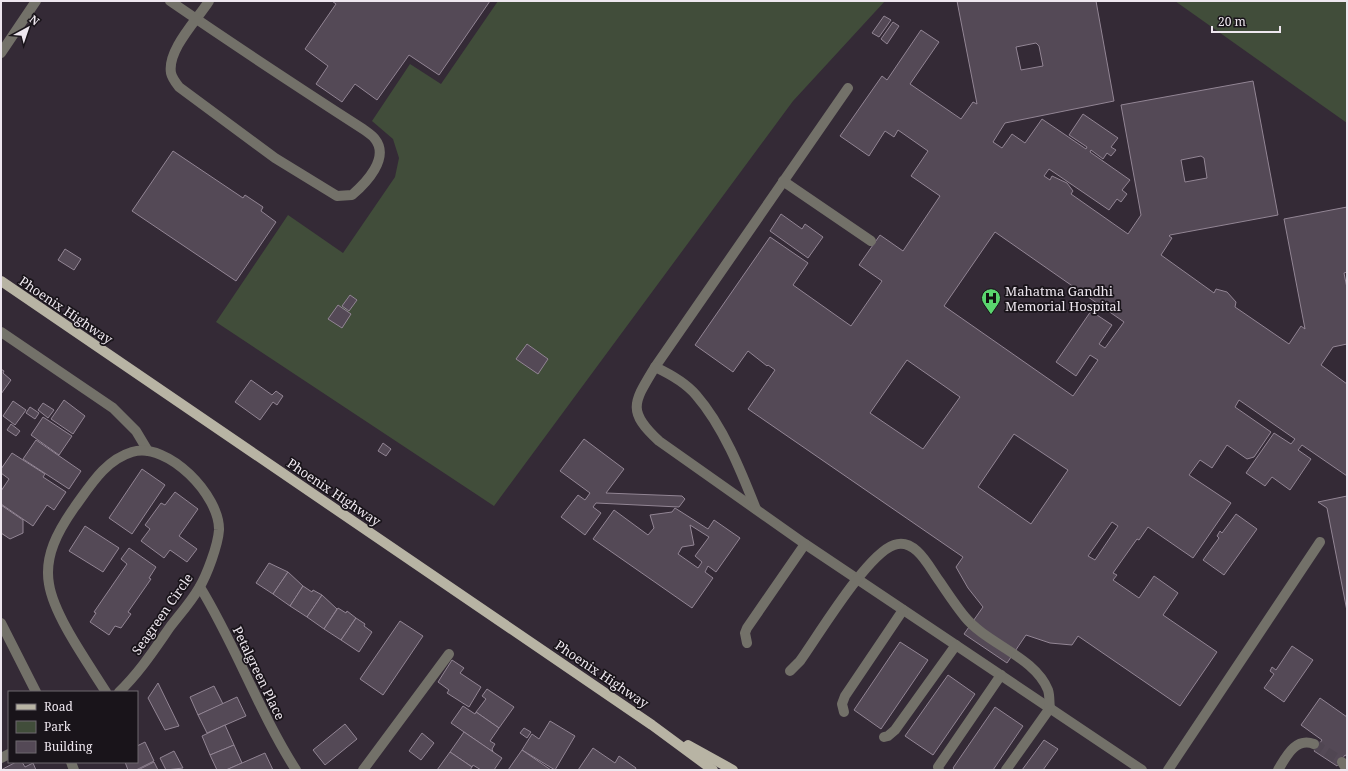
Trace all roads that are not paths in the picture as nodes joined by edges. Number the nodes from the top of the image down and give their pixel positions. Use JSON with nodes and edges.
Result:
{"nodes":[{"id":1,"x":36,"y":1,"type":"edge"},
{"id":2,"x":170,"y":1,"type":"edge"},
{"id":3,"x":209,"y":1,"type":"edge"},
{"id":4,"x":197,"y":20,"type":"junction"},
{"id":5,"x":1,"y":53,"type":"edge"},
{"id":6,"x":848,"y":88,"type":"dead end"},
{"id":7,"x":783,"y":181,"type":"junction"},
{"id":8,"x":871,"y":241,"type":"dead end"},
{"id":9,"x":1,"y":281,"type":"edge"},
{"id":10,"x":1,"y":332,"type":"edge"},
{"id":11,"x":655,"y":367,"type":"junction"},
{"id":12,"x":148,"y":451,"type":"junction"},
{"id":13,"x":756,"y":509,"type":"junction"},
{"id":14,"x":1320,"y":542,"type":"dead end"},
{"id":15,"x":805,"y":544,"type":"junction"},
{"id":16,"x":857,"y":579,"type":"junction"},
{"id":17,"x":200,"y":587,"type":"junction"},
{"id":18,"x":903,"y":610,"type":"junction"},
{"id":19,"x":1,"y":623,"type":"edge"},
{"id":20,"x":747,"y":643,"type":"dead end"},
{"id":21,"x":956,"y":645,"type":"junction"},
{"id":22,"x":449,"y":654,"type":"dead end"},
{"id":23,"x":790,"y":671,"type":"dead end"},
{"id":24,"x":1001,"y":675,"type":"junction"},
{"id":25,"x":35,"y":691,"type":"edge"},
{"id":26,"x":105,"y":691,"type":"edge"},
{"id":27,"x":120,"y":691,"type":"edge"},
{"id":28,"x":1050,"y":708,"type":"junction"},
{"id":29,"x":844,"y":712,"type":"dead end"},
{"id":30,"x":652,"y":724,"type":"junction"},
{"id":31,"x":884,"y":737,"type":"dead end"},
{"id":32,"x":1314,"y":744,"type":"tunnel mouth"},
{"id":33,"x":296,"y":770,"type":"edge"},
{"id":34,"x":364,"y":770,"type":"edge"},
{"id":35,"x":713,"y":770,"type":"edge"},
{"id":36,"x":733,"y":770,"type":"edge"},
{"id":37,"x":939,"y":770,"type":"edge"},
{"id":38,"x":1006,"y":770,"type":"edge"},
{"id":39,"x":1142,"y":770,"type":"edge"},
{"id":40,"x":1168,"y":770,"type":"edge"},
{"id":41,"x":1278,"y":770,"type":"edge"}],
"edges":[{"from":1,"to":5,"type":"street"},
{"from":2,"to":4,"type":"street"},
{"from":3,"to":4,"type":"street"},
{"from":4,"to":4,"type":"street"},
{"from":6,"to":7,"type":"street"},
{"from":7,"to":8,"type":"street"},
{"from":7,"to":11,"type":"street"},
{"from":9,"to":30,"type":"main road","name":"Phoenix Highway"},
{"from":10,"to":12,"type":"street"},
{"from":11,"to":13,"type":"street"},
{"from":11,"to":13,"type":"street"},
{"from":12,"to":17,"type":"street","name":"Seagreen Circle"},
{"from":12,"to":26,"type":"street"},
{"from":13,"to":15,"type":"street"},
{"from":14,"to":40,"type":"street"},
{"from":15,"to":16,"type":"street"},
{"from":15,"to":20,"type":"street"},
{"from":16,"to":18,"type":"street"},
{"from":16,"to":23,"type":"street"},
{"from":16,"to":28,"type":"street"},
{"from":17,"to":27,"type":"street","name":"Seagreen Circle"},
{"from":17,"to":33,"type":"street","name":"Petalgreen Place"},
{"from":18,"to":21,"type":"street"},
{"from":18,"to":29,"type":"street"},
{"from":19,"to":25,"type":"street"},
{"from":21,"to":24,"type":"street"},
{"from":21,"to":31,"type":"street"},
{"from":22,"to":34,"type":"street"},
{"from":24,"to":28,"type":"street"},
{"from":24,"to":37,"type":"street"},
{"from":28,"to":38,"type":"street"},
{"from":28,"to":39,"type":"street"},
{"from":30,"to":35,"type":"main road","name":"Phoenix Highway"},
{"from":30,"to":36,"type":"main road","name":"Phoenix Highway"},
{"from":32,"to":41,"type":"street"}]}
